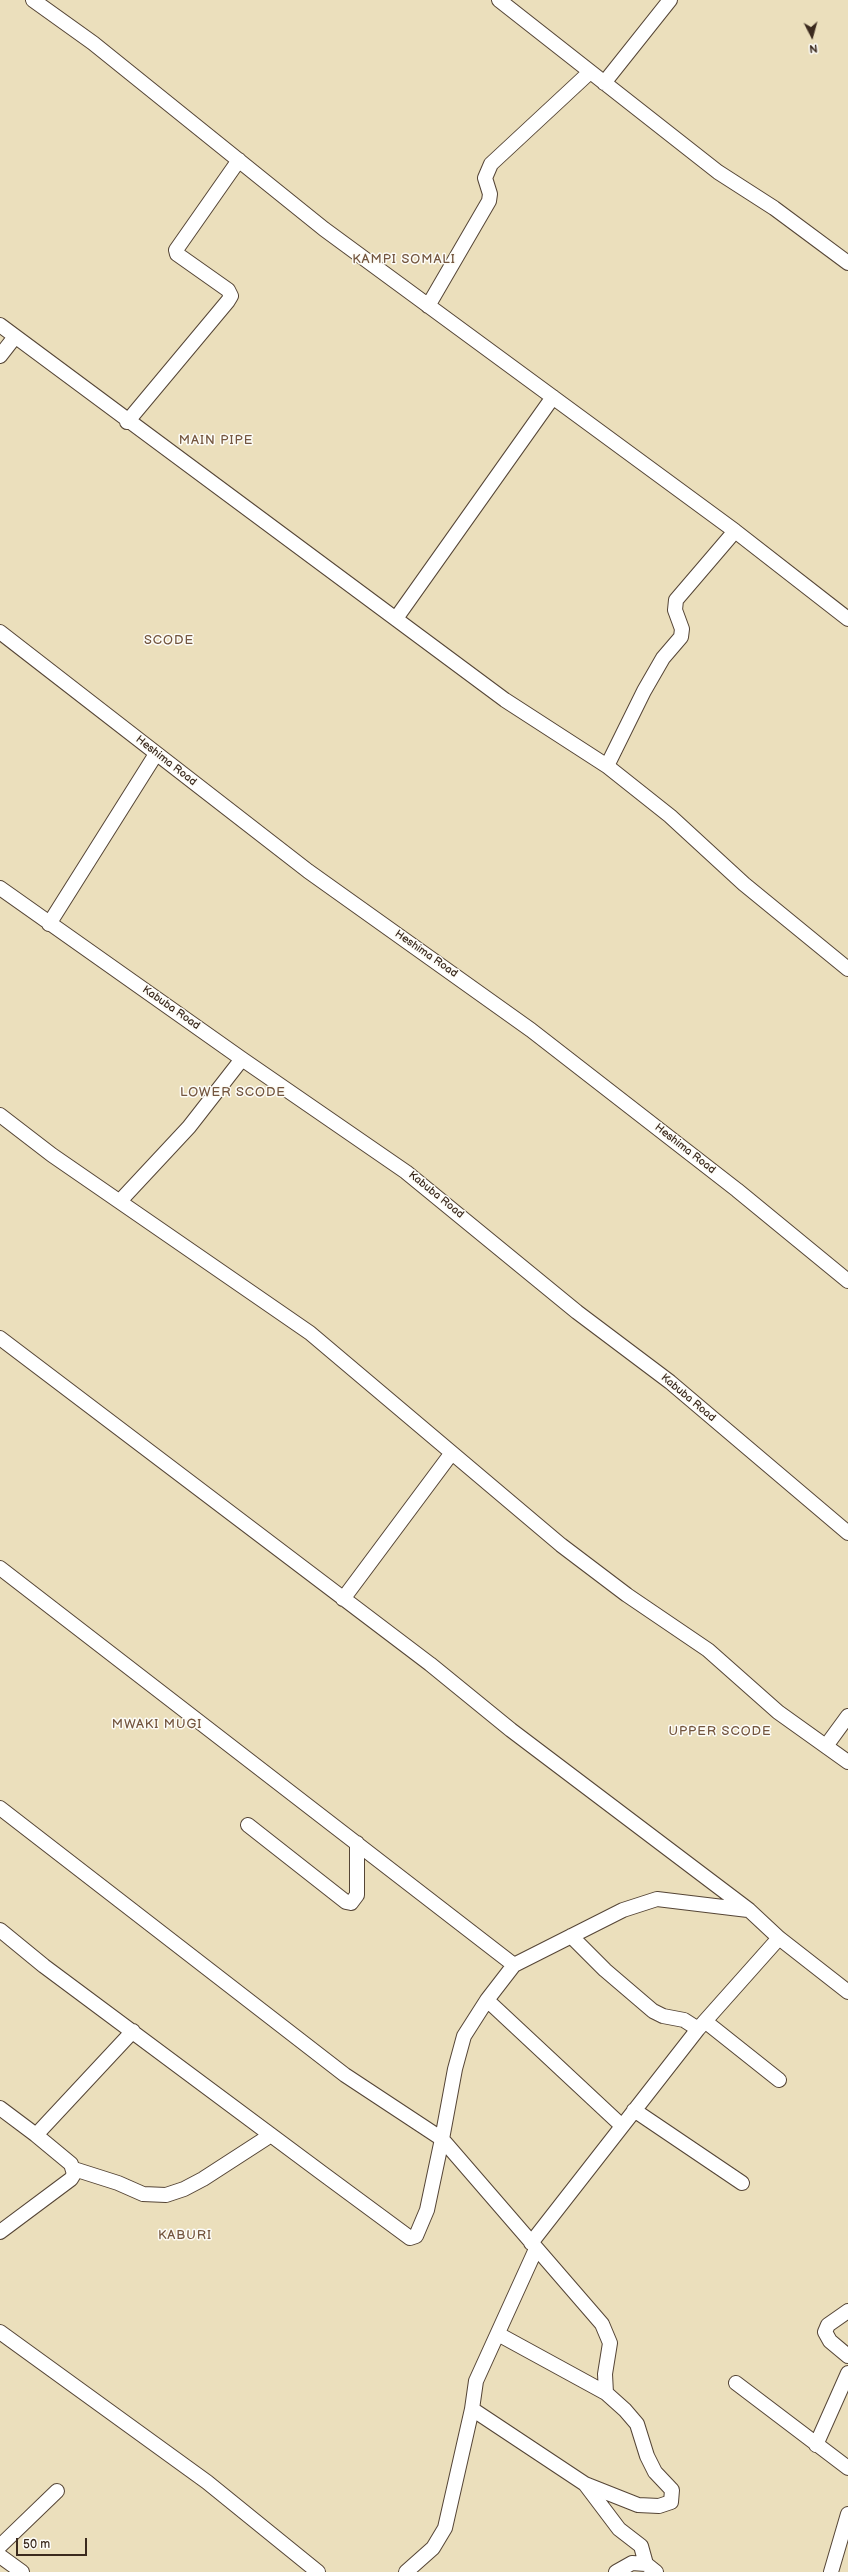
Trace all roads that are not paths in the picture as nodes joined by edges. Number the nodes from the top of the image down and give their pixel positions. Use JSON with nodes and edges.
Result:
{"nodes":[{"id":1,"x":33,"y":0,"type":"edge"},
{"id":2,"x":498,"y":0,"type":"edge"},
{"id":3,"x":670,"y":0,"type":"edge"},
{"id":4,"x":590,"y":72,"type":"junction"},
{"id":5,"x":604,"y":83,"type":"junction"},
{"id":6,"x":239,"y":160,"type":"junction"},
{"id":7,"x":848,"y":263,"type":"edge"},
{"id":8,"x":428,"y":306,"type":"junction"},
{"id":9,"x":0,"y":325,"type":"edge"},
{"id":10,"x":14,"y":338,"type":"junction"},
{"id":11,"x":0,"y":356,"type":"edge"},
{"id":12,"x":553,"y":397,"type":"junction"},
{"id":13,"x":127,"y":422,"type":"junction"},
{"id":14,"x":735,"y":531,"type":"junction"},
{"id":15,"x":397,"y":617,"type":"junction"},
{"id":16,"x":848,"y":619,"type":"edge"},
{"id":17,"x":0,"y":632,"type":"edge"},
{"id":18,"x":156,"y":754,"type":"junction"},
{"id":19,"x":606,"y":766,"type":"junction"},
{"id":20,"x":0,"y":888,"type":"edge"},
{"id":21,"x":49,"y":924,"type":"junction"},
{"id":22,"x":848,"y":969,"type":"edge"},
{"id":23,"x":242,"y":1059,"type":"junction"},
{"id":24,"x":0,"y":1115,"type":"edge"},
{"id":25,"x":120,"y":1201,"type":"junction"},
{"id":26,"x":848,"y":1281,"type":"edge"},
{"id":27,"x":0,"y":1338,"type":"edge"},
{"id":28,"x":451,"y":1454,"type":"junction"},
{"id":29,"x":848,"y":1533,"type":"edge"},
{"id":30,"x":0,"y":1568,"type":"edge"},
{"id":31,"x":344,"y":1599,"type":"junction"},
{"id":32,"x":848,"y":1716,"type":"edge"},
{"id":33,"x":826,"y":1746,"type":"junction"},
{"id":34,"x":848,"y":1762,"type":"edge"},
{"id":35,"x":0,"y":1808,"type":"edge"},
{"id":36,"x":248,"y":1825,"type":"dead end"},
{"id":37,"x":357,"y":1843,"type":"junction"},
{"id":38,"x":749,"y":1910,"type":"junction"},
{"id":39,"x":0,"y":1930,"type":"edge"},
{"id":40,"x":571,"y":1936,"type":"junction"},
{"id":41,"x":779,"y":1938,"type":"junction"},
{"id":42,"x":514,"y":1965,"type":"junction"},
{"id":43,"x":848,"y":1992,"type":"edge"},
{"id":44,"x":487,"y":2000,"type":"junction"},
{"id":45,"x":702,"y":2025,"type":"junction"},
{"id":46,"x":133,"y":2030,"type":"junction"},
{"id":47,"x":779,"y":2080,"type":"dead end"},
{"id":48,"x":0,"y":2108,"type":"edge"},
{"id":49,"x":634,"y":2110,"type":"junction"},
{"id":50,"x":621,"y":2125,"type":"junction"},
{"id":51,"x":36,"y":2135,"type":"junction"},
{"id":52,"x":271,"y":2135,"type":"junction"},
{"id":53,"x":442,"y":2139,"type":"junction"},
{"id":54,"x":74,"y":2169,"type":"junction"},
{"id":55,"x":742,"y":2183,"type":"dead end"},
{"id":56,"x":0,"y":2232,"type":"edge"},
{"id":57,"x":534,"y":2246,"type":"junction"},
{"id":58,"x":848,"y":2311,"type":"edge"},
{"id":59,"x":0,"y":2332,"type":"edge"},
{"id":60,"x":498,"y":2334,"type":"junction"},
{"id":61,"x":848,"y":2356,"type":"edge"},
{"id":62,"x":848,"y":2373,"type":"edge"},
{"id":63,"x":736,"y":2383,"type":"dead end"},
{"id":64,"x":606,"y":2393,"type":"junction"},
{"id":65,"x":472,"y":2409,"type":"junction"},
{"id":66,"x":816,"y":2445,"type":"junction"},
{"id":67,"x":848,"y":2468,"type":"edge"},
{"id":68,"x":585,"y":2484,"type":"junction"},
{"id":69,"x":57,"y":2491,"type":"dead end"},
{"id":70,"x":611,"y":2496,"type":"junction"},
{"id":71,"x":601,"y":2506,"type":"junction"},
{"id":72,"x":848,"y":2514,"type":"edge"},
{"id":73,"x":0,"y":2546,"type":"edge"},
{"id":74,"x":0,"y":2556,"type":"edge"},
{"id":75,"x":651,"y":2568,"type":"edge"},
{"id":76,"x":22,"y":2572,"type":"edge"},
{"id":77,"x":318,"y":2572,"type":"edge"},
{"id":78,"x":406,"y":2572,"type":"edge"},
{"id":79,"x":616,"y":2572,"type":"edge"},
{"id":80,"x":831,"y":2572,"type":"edge"}],
"edges":[{"from":1,"to":6,"type":"street"},
{"from":2,"to":4,"type":"street"},
{"from":3,"to":5,"type":"street"},
{"from":4,"to":5,"type":"street"},
{"from":4,"to":8,"type":"street"},
{"from":5,"to":7,"type":"street"},
{"from":6,"to":8,"type":"street"},
{"from":6,"to":13,"type":"street"},
{"from":8,"to":12,"type":"street"},
{"from":9,"to":10,"type":"street"},
{"from":10,"to":11,"type":"street"},
{"from":10,"to":13,"type":"street"},
{"from":12,"to":14,"type":"street"},
{"from":12,"to":15,"type":"street"},
{"from":13,"to":15,"type":"street"},
{"from":14,"to":16,"type":"street"},
{"from":14,"to":19,"type":"street"},
{"from":15,"to":19,"type":"street"},
{"from":17,"to":18,"type":"street","name":"Heshima Road"},
{"from":18,"to":21,"type":"street"},
{"from":18,"to":26,"type":"street","name":"Heshima Road"},
{"from":19,"to":22,"type":"street"},
{"from":20,"to":21,"type":"street","name":"Kabuba Road"},
{"from":21,"to":23,"type":"street","name":"Kabuba Road"},
{"from":23,"to":25,"type":"street"},
{"from":23,"to":29,"type":"street","name":"Kabuba Road"},
{"from":24,"to":25,"type":"street"},
{"from":25,"to":28,"type":"street"},
{"from":27,"to":31,"type":"street"},
{"from":28,"to":31,"type":"street"},
{"from":28,"to":33,"type":"street"},
{"from":30,"to":37,"type":"street"},
{"from":31,"to":38,"type":"street"},
{"from":32,"to":33,"type":"street"},
{"from":33,"to":34,"type":"street"},
{"from":35,"to":53,"type":"street"},
{"from":36,"to":37,"type":"street"},
{"from":37,"to":42,"type":"street"},
{"from":38,"to":40,"type":"street"},
{"from":38,"to":41,"type":"street"},
{"from":39,"to":46,"type":"street"},
{"from":40,"to":42,"type":"street"},
{"from":40,"to":45,"type":"street"},
{"from":41,"to":43,"type":"street"},
{"from":41,"to":45,"type":"street"},
{"from":42,"to":44,"type":"street"},
{"from":44,"to":50,"type":"street"},
{"from":44,"to":53,"type":"street"},
{"from":45,"to":47,"type":"street"},
{"from":45,"to":49,"type":"street"},
{"from":46,"to":51,"type":"street"},
{"from":46,"to":52,"type":"street"},
{"from":48,"to":51,"type":"street"},
{"from":49,"to":50,"type":"street"},
{"from":49,"to":55,"type":"street"},
{"from":50,"to":57,"type":"street"},
{"from":51,"to":54,"type":"street"},
{"from":52,"to":53,"type":"street"},
{"from":52,"to":54,"type":"street"},
{"from":53,"to":57,"type":"street"},
{"from":54,"to":56,"type":"street"},
{"from":57,"to":60,"type":"street"},
{"from":57,"to":64,"type":"street"},
{"from":58,"to":61,"type":"street"},
{"from":59,"to":77,"type":"street"},
{"from":60,"to":64,"type":"street"},
{"from":60,"to":65,"type":"street"},
{"from":62,"to":66,"type":"street"},
{"from":63,"to":66,"type":"street"},
{"from":64,"to":70,"type":"street"},
{"from":65,"to":68,"type":"street"},
{"from":65,"to":78,"type":"street"},
{"from":66,"to":67,"type":"street"},
{"from":68,"to":70,"type":"street"},
{"from":68,"to":71,"type":"street"},
{"from":69,"to":73,"type":"street"},
{"from":70,"to":71,"type":"street"},
{"from":71,"to":75,"type":"street"},
{"from":72,"to":80,"type":"street"},
{"from":74,"to":76,"type":"street"},
{"from":75,"to":79,"type":"street"}]}
